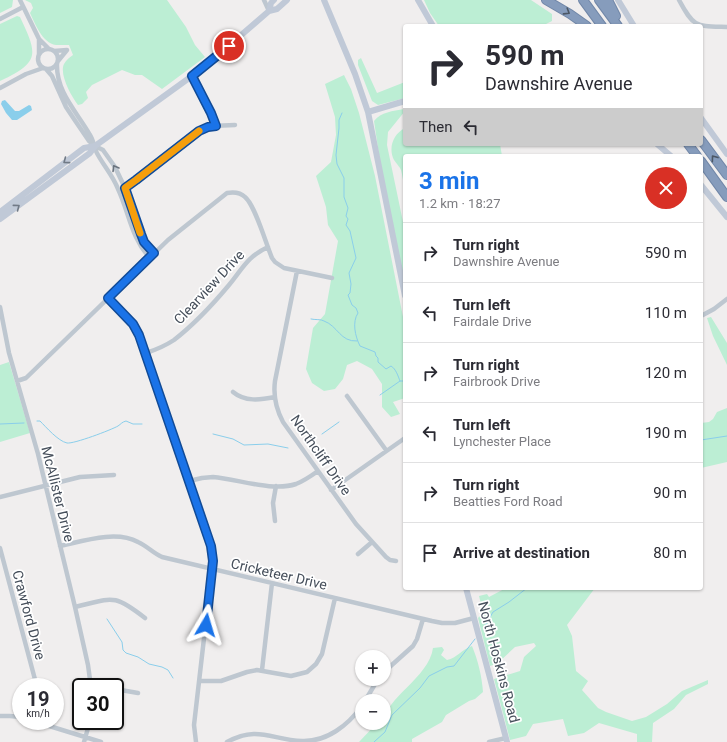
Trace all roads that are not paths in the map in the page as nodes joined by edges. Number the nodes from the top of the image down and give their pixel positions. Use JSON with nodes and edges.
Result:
{"nodes":[{"id":1,"x":20,"y":0,"type":"edge"},
{"id":2,"x":264,"y":0,"type":"edge"},
{"id":3,"x":274,"y":0,"type":"edge"},
{"id":4,"x":287,"y":0,"type":"edge"},
{"id":5,"x":324,"y":0,"type":"edge"},
{"id":6,"x":418,"y":0,"type":"edge"},
{"id":7,"x":546,"y":0,"type":"edge"},
{"id":8,"x":584,"y":0,"type":"edge"},
{"id":9,"x":599,"y":0,"type":"edge"},
{"id":10,"x":608,"y":0,"type":"edge"},
{"id":11,"x":618,"y":0,"type":"edge"},
{"id":12,"x":679,"y":0,"type":"edge"},
{"id":13,"x":23,"y":7,"type":"junction"},
{"id":14,"x":269,"y":11,"type":"junction"},
{"id":15,"x":0,"y":19,"type":"edge"},
{"id":16,"x":432,"y":24,"type":"edge"},
{"id":17,"x":584,"y":24,"type":"edge"},
{"id":18,"x":601,"y":24,"type":"edge"},
{"id":19,"x":617,"y":24,"type":"edge"},
{"id":20,"x":618,"y":24,"type":"edge"},
{"id":21,"x":633,"y":24,"type":"edge"},
{"id":22,"x":696,"y":24,"type":"edge"},
{"id":23,"x":703,"y":26,"type":"edge"},
{"id":24,"x":727,"y":27,"type":"edge"},
{"id":25,"x":39,"y":39,"type":"junction"},
{"id":26,"x":52,"y":50,"type":"junction"},
{"id":27,"x":39,"y":55,"type":"junction"},
{"id":28,"x":38,"y":60,"type":"junction"},
{"id":29,"x":57,"y":62,"type":"junction"},
{"id":30,"x":45,"y":68,"type":"junction"},
{"id":31,"x":26,"y":74,"type":"junction"},
{"id":32,"x":192,"y":76,"type":"junction"},
{"id":33,"x":0,"y":88,"type":"edge"},
{"id":34,"x":403,"y":102,"type":"edge"},
{"id":35,"x":368,"y":112,"type":"junction"},
{"id":36,"x":703,"y":121,"type":"edge"},
{"id":37,"x":235,"y":125,"type":"dead end"},
{"id":38,"x":216,"y":126,"type":"junction"},
{"id":39,"x":703,"y":143,"type":"edge"},
{"id":40,"x":95,"y":146,"type":"junction"},
{"id":41,"x":659,"y":146,"type":"edge"},
{"id":42,"x":669,"y":154,"type":"edge"},
{"id":43,"x":727,"y":154,"type":"edge"},
{"id":44,"x":703,"y":164,"type":"edge"},
{"id":45,"x":727,"y":175,"type":"edge"},
{"id":46,"x":122,"y":180,"type":"junction"},
{"id":47,"x":116,"y":184,"type":"junction"},
{"id":48,"x":703,"y":187,"type":"edge"},
{"id":49,"x":125,"y":188,"type":"junction"},
{"id":50,"x":727,"y":197,"type":"edge"},
{"id":51,"x":0,"y":212,"type":"edge"},
{"id":52,"x":133,"y":212,"type":"junction"},
{"id":53,"x":128,"y":214,"type":"junction"},
{"id":54,"x":727,"y":217,"type":"edge"},
{"id":55,"x":0,"y":219,"type":"edge"},
{"id":56,"x":268,"y":247,"type":"junction"},
{"id":57,"x":154,"y":253,"type":"junction"},
{"id":58,"x":150,"y":258,"type":"junction"},
{"id":59,"x":297,"y":271,"type":"junction"},
{"id":60,"x":332,"y":278,"type":"dead end"},
{"id":61,"x":403,"y":286,"type":"edge"},
{"id":62,"x":108,"y":298,"type":"junction"},
{"id":63,"x":727,"y":299,"type":"edge"},
{"id":64,"x":0,"y":306,"type":"edge"},
{"id":65,"x":703,"y":315,"type":"edge"},
{"id":66,"x":146,"y":353,"type":"junction"},
{"id":67,"x":17,"y":381,"type":"junction"},
{"id":68,"x":233,"y":392,"type":"dead end"},
{"id":69,"x":348,"y":396,"type":"dead end"},
{"id":70,"x":275,"y":397,"type":"junction"},
{"id":71,"x":403,"y":439,"type":"edge"},
{"id":72,"x":386,"y":450,"type":"junction"},
{"id":73,"x":318,"y":471,"type":"junction"},
{"id":74,"x":114,"y":475,"type":"dead end"},
{"id":75,"x":189,"y":481,"type":"junction"},
{"id":76,"x":46,"y":486,"type":"junction"},
{"id":77,"x":276,"y":486,"type":"junction"},
{"id":78,"x":331,"y":490,"type":"junction"},
{"id":79,"x":0,"y":497,"type":"edge"},
{"id":80,"x":274,"y":521,"type":"dead end"},
{"id":81,"x":372,"y":542,"type":"junction"},
{"id":82,"x":60,"y":546,"type":"junction"},
{"id":83,"x":0,"y":548,"type":"edge"},
{"id":84,"x":358,"y":554,"type":"dead end"},
{"id":85,"x":396,"y":561,"type":"dead end"},
{"id":86,"x":212,"y":569,"type":"junction"},
{"id":87,"x":272,"y":583,"type":"junction"},
{"id":88,"x":467,"y":590,"type":"edge"},
{"id":89,"x":335,"y":598,"type":"junction"},
{"id":90,"x":75,"y":607,"type":"junction"},
{"id":91,"x":145,"y":618,"type":"dead end"},
{"id":92,"x":474,"y":618,"type":"junction"},
{"id":93,"x":423,"y":619,"type":"junction"},
{"id":94,"x":391,"y":666,"type":"edge"},
{"id":95,"x":262,"y":670,"type":"junction"},
{"id":96,"x":36,"y":678,"type":"edge"},
{"id":97,"x":90,"y":678,"type":"edge"},
{"id":98,"x":199,"y":681,"type":"junction"},
{"id":99,"x":124,"y":691,"type":"edge"},
{"id":100,"x":138,"y":693,"type":"dead end"},
{"id":101,"x":355,"y":715,"type":"edge"},
{"id":102,"x":0,"y":716,"type":"edge"},
{"id":103,"x":12,"y":716,"type":"edge"},
{"id":104,"x":58,"y":730,"type":"edge"},
{"id":105,"x":88,"y":730,"type":"edge"},
{"id":106,"x":85,"y":740,"type":"edge"},
{"id":107,"x":507,"y":740,"type":"edge"},
{"id":108,"x":101,"y":742,"type":"edge"},
{"id":109,"x":196,"y":742,"type":"edge"},
{"id":110,"x":227,"y":742,"type":"edge"},
{"id":111,"x":489,"y":742,"type":"edge"}],
"edges":[{"from":1,"to":13,"type":"street"},
{"from":2,"to":14,"type":"street"},
{"from":3,"to":14,"type":"street"},
{"from":4,"to":14,"type":"street"},
{"from":5,"to":35,"type":"street"},
{"from":6,"to":16,"type":"street"},
{"from":7,"to":17,"type":"highway","one_way":true},
{"from":8,"to":18,"type":"highway"},
{"from":9,"to":19,"type":"highway"},
{"from":10,"to":20,"type":"highway"},
{"from":11,"to":21,"type":"street"},
{"from":12,"to":22,"type":"street"},
{"from":13,"to":15,"type":"street"},
{"from":13,"to":25,"type":"street"},
{"from":14,"to":32,"type":"street"},
{"from":23,"to":24,"type":"street"},
{"from":25,"to":26,"type":"street"},
{"from":25,"to":27,"type":"street"},
{"from":26,"to":27,"type":"street"},
{"from":26,"to":29,"type":"street"},
{"from":26,"to":29,"type":"street"},
{"from":27,"to":28,"type":"street"},
{"from":28,"to":30,"type":"street"},
{"from":28,"to":31,"type":"street"},
{"from":29,"to":30,"type":"street"},
{"from":29,"to":40,"type":"street"},
{"from":30,"to":31,"type":"street"},
{"from":30,"to":40,"type":"street"},
{"from":31,"to":33,"type":"street"},
{"from":32,"to":38,"type":"street"},
{"from":32,"to":40,"type":"street"},
{"from":34,"to":35,"type":"street"},
{"from":35,"to":61,"type":"street"},
{"from":36,"to":43,"type":"street"},
{"from":37,"to":38,"type":"street"},
{"from":38,"to":49,"type":"street"},
{"from":45,"to":39,"type":"highway","one_way":true},
{"from":46,"to":40,"type":"street","one_way":true},
{"from":40,"to":47,"type":"street"},
{"from":40,"to":51,"type":"street","one_way":true},
{"from":55,"to":40,"type":"street","one_way":true},
{"from":41,"to":42,"type":"street"},
{"from":44,"to":50,"type":"highway"},
{"from":46,"to":47,"type":"street"},
{"from":46,"to":49,"type":"street"},
{"from":47,"to":53,"type":"street"},
{"from":48,"to":54,"type":"street"},
{"from":49,"to":52,"type":"street"},
{"from":52,"to":53,"type":"street"},
{"from":52,"to":57,"type":"street"},
{"from":53,"to":58,"type":"street"},
{"from":56,"to":57,"type":"street"},
{"from":56,"to":59,"type":"street"},
{"from":56,"to":66,"type":"street","name":"Clearview Drive"},
{"from":57,"to":58,"type":"street"},
{"from":58,"to":62,"type":"street"},
{"from":59,"to":60,"type":"street"},
{"from":59,"to":70,"type":"street","name":"Northcliff Drive"},
{"from":62,"to":66,"type":"street"},
{"from":62,"to":67,"type":"street"},
{"from":63,"to":65,"type":"street"},
{"from":64,"to":67,"type":"street","name":"McAllister Drive"},
{"from":66,"to":75,"type":"street"},
{"from":67,"to":76,"type":"street","name":"McAllister Drive"},
{"from":68,"to":70,"type":"street"},
{"from":69,"to":72,"type":"street"},
{"from":70,"to":73,"type":"street","name":"Northcliff Drive"},
{"from":71,"to":72,"type":"street"},
{"from":72,"to":78,"type":"street"},
{"from":73,"to":77,"type":"street"},
{"from":73,"to":78,"type":"street","name":"Northcliff Drive"},
{"from":74,"to":76,"type":"street"},
{"from":75,"to":77,"type":"street"},
{"from":75,"to":86,"type":"street"},
{"from":76,"to":79,"type":"street"},
{"from":76,"to":82,"type":"street","name":"McAllister Drive"},
{"from":77,"to":80,"type":"street"},
{"from":78,"to":81,"type":"street","name":"Northcliff Drive"},
{"from":81,"to":84,"type":"street"},
{"from":81,"to":85,"type":"street","name":"Northcliff Drive"},
{"from":82,"to":86,"type":"street","name":"Cricketeer Drive"},
{"from":82,"to":90,"type":"street","name":"McAllister Drive"},
{"from":83,"to":96,"type":"street","name":"Crawford Drive"},
{"from":86,"to":87,"type":"street","name":"Cricketeer Drive"},
{"from":86,"to":98,"type":"street"},
{"from":87,"to":89,"type":"street","name":"Cricketeer Drive"},
{"from":87,"to":95,"type":"street"},
{"from":88,"to":92,"type":"street","name":"North Hoskins Road"},
{"from":89,"to":93,"type":"street","name":"Cricketeer Drive"},
{"from":89,"to":95,"type":"street"},
{"from":90,"to":91,"type":"street"},
{"from":90,"to":97,"type":"street","name":"McAllister Drive"},
{"from":92,"to":93,"type":"street","name":"Cricketeer Drive"},
{"from":92,"to":107,"type":"street","name":"North Hoskins Road"},
{"from":93,"to":94,"type":"street"},
{"from":95,"to":98,"type":"street"},
{"from":98,"to":109,"type":"street"},
{"from":99,"to":100,"type":"street"},
{"from":101,"to":110,"type":"street"},
{"from":102,"to":103,"type":"street"},
{"from":104,"to":106,"type":"street"},
{"from":105,"to":106,"type":"street"},
{"from":106,"to":108,"type":"street"},
{"from":107,"to":111,"type":"street"}]}
